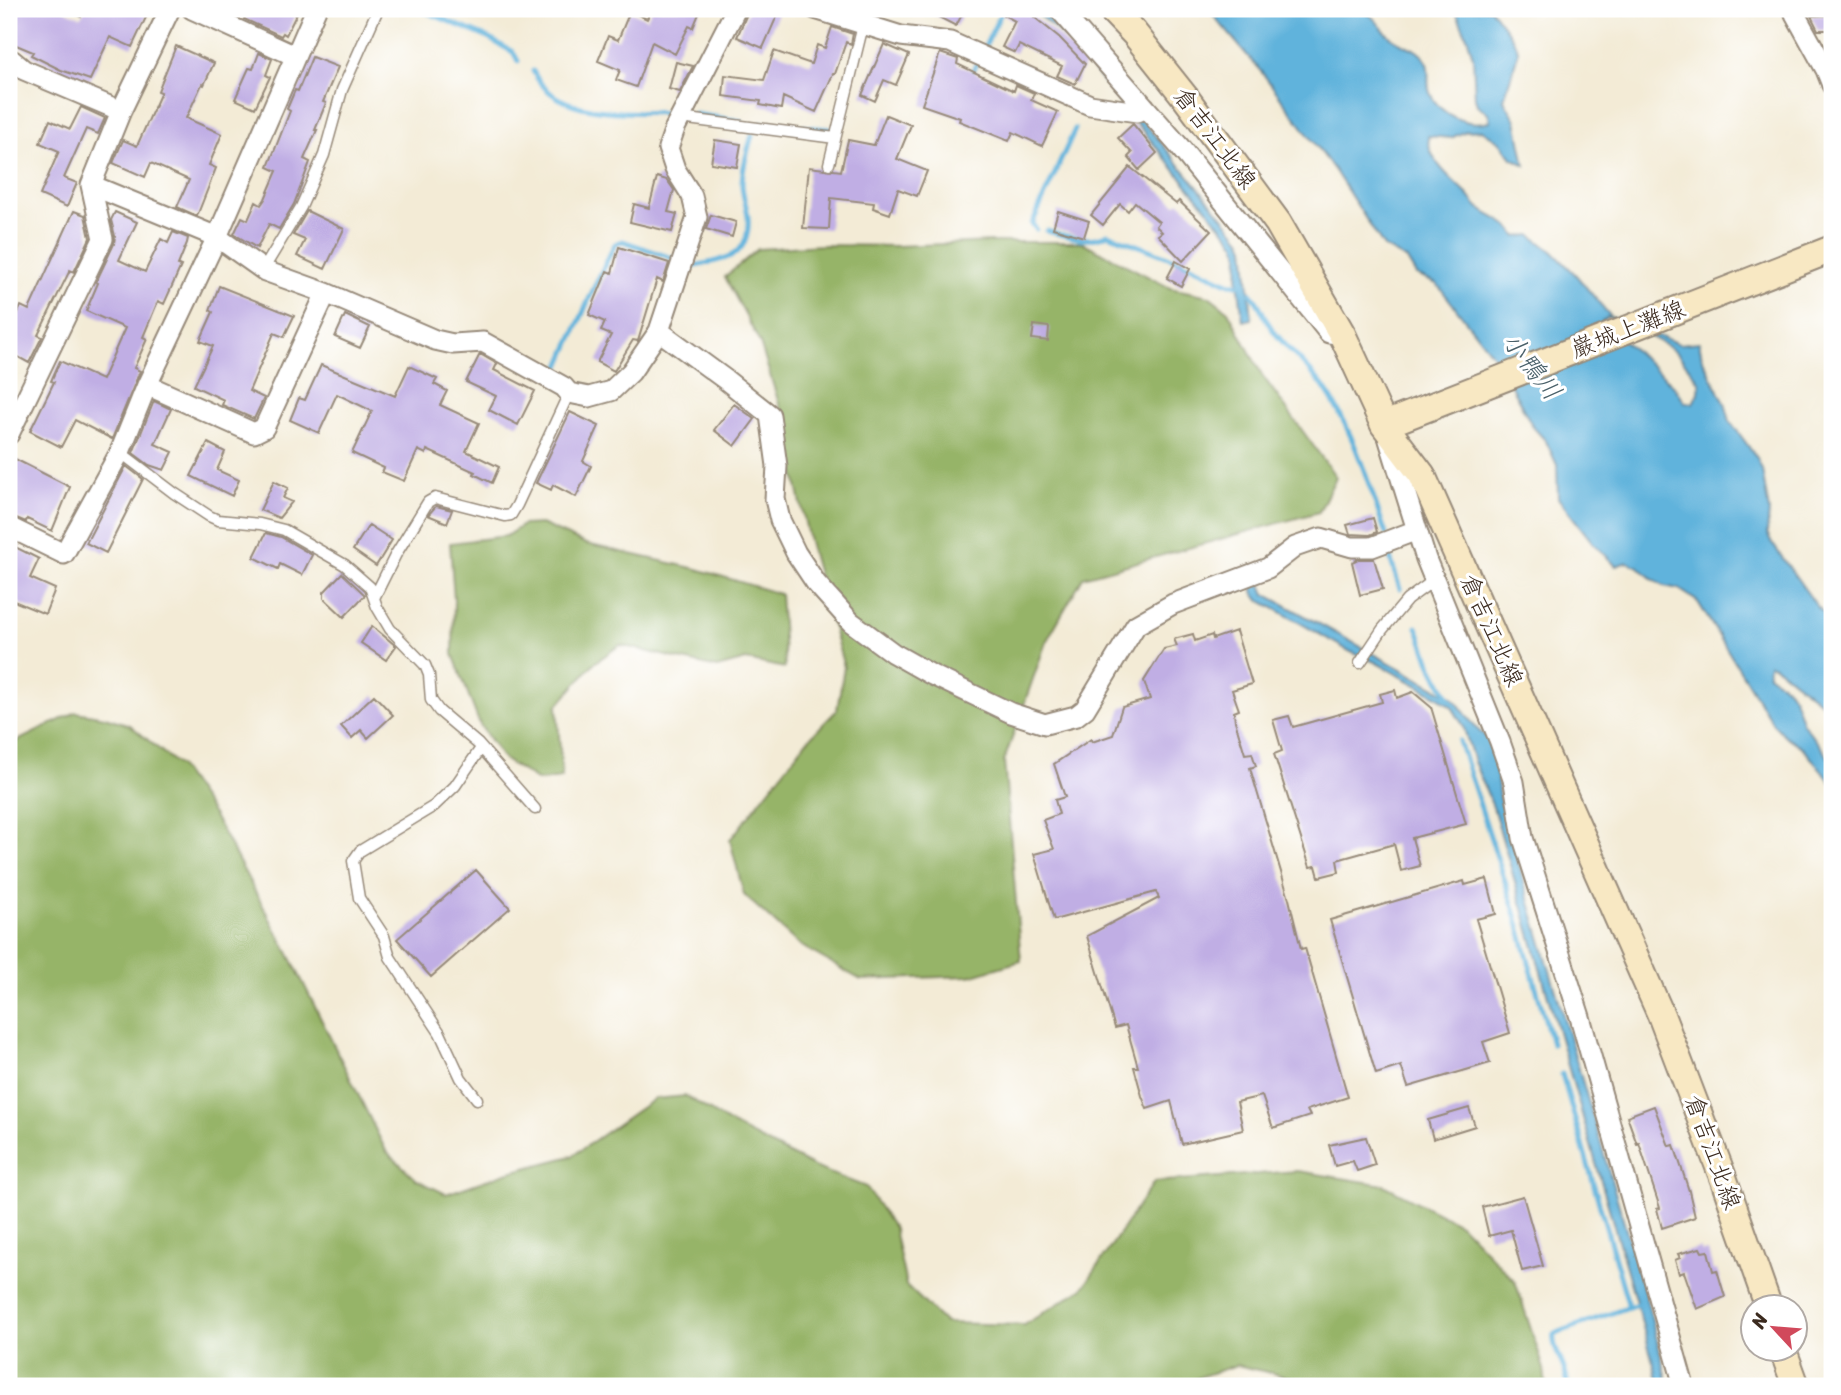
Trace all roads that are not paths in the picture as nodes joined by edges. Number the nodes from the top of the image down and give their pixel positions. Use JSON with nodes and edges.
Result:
{"nodes":[{"id":1,"x":170,"y":9,"type":"edge"},
{"id":2,"x":192,"y":9,"type":"edge"},
{"id":3,"x":316,"y":9,"type":"edge"},
{"id":4,"x":378,"y":9,"type":"edge"},
{"id":5,"x":736,"y":9,"type":"edge"},
{"id":6,"x":815,"y":9,"type":"edge"},
{"id":7,"x":1059,"y":9,"type":"edge"},
{"id":8,"x":1111,"y":9,"type":"edge"},
{"id":9,"x":1795,"y":14,"type":"dead end"},
{"id":10,"x":865,"y":17,"type":"edge"},
{"id":11,"x":295,"y":56,"type":"junction"},
{"id":12,"x":12,"y":60,"type":"dead end"},
{"id":13,"x":1832,"y":85,"type":"edge"},
{"id":14,"x":1145,"y":107,"type":"junction"},
{"id":15,"x":121,"y":111,"type":"junction"},
{"id":16,"x":680,"y":118,"type":"junction"},
{"id":17,"x":835,"y":138,"type":"junction"},
{"id":18,"x":829,"y":164,"type":"dead end"},
{"id":19,"x":91,"y":185,"type":"junction"},
{"id":20,"x":217,"y":237,"type":"junction"},
{"id":21,"x":1832,"y":249,"type":"edge"},
{"id":22,"x":263,"y":270,"type":"junction"},
{"id":23,"x":326,"y":293,"type":"junction"},
{"id":24,"x":659,"y":331,"type":"junction"},
{"id":25,"x":1342,"y":334,"type":"junction"},
{"id":26,"x":147,"y":386,"type":"junction"},
{"id":27,"x":569,"y":393,"type":"junction"},
{"id":28,"x":1384,"y":425,"type":"junction"},
{"id":29,"x":9,"y":435,"type":"edge"},
{"id":30,"x":120,"y":452,"type":"junction"},
{"id":31,"x":9,"y":527,"type":"edge"},
{"id":32,"x":1417,"y":530,"type":"junction"},
{"id":33,"x":1434,"y":580,"type":"junction"},
{"id":34,"x":374,"y":598,"type":"junction"},
{"id":35,"x":1360,"y":663,"type":"dead end"},
{"id":36,"x":481,"y":748,"type":"junction"},
{"id":37,"x":535,"y":809,"type":"dead end"},
{"id":38,"x":477,"y":1099,"type":"dead end"},
{"id":39,"x":1764,"y":1294,"type":"edge"},
{"id":40,"x":1788,"y":1364,"type":"edge"},
{"id":41,"x":1684,"y":1386,"type":"edge"},
{"id":42,"x":1796,"y":1386,"type":"edge"}],
"edges":[{"from":1,"to":15,"type":"street"},
{"from":2,"to":11,"type":"street"},
{"from":3,"to":11,"type":"street"},
{"from":4,"to":22,"type":"lane"},
{"from":5,"to":16,"type":"street"},
{"from":6,"to":10,"type":"street"},
{"from":7,"to":14,"type":"street"},
{"from":8,"to":25,"type":"main road","name":"倉吉江北線"},
{"from":9,"to":13,"type":"street"},
{"from":10,"to":14,"type":"street"},
{"from":10,"to":17,"type":"lane"},
{"from":11,"to":20,"type":"street"},
{"from":12,"to":15,"type":"street"},
{"from":14,"to":25,"type":"street"},
{"from":15,"to":19,"type":"street"},
{"from":16,"to":17,"type":"lane"},
{"from":16,"to":24,"type":"street"},
{"from":17,"to":18,"type":"lane"},
{"from":19,"to":20,"type":"street"},
{"from":19,"to":29,"type":"street"},
{"from":20,"to":22,"type":"street"},
{"from":20,"to":26,"type":"street"},
{"from":21,"to":28,"type":"main road","name":"巌城上灘線"},
{"from":22,"to":23,"type":"street"},
{"from":23,"to":26,"type":"street"},
{"from":23,"to":27,"type":"street"},
{"from":24,"to":27,"type":"street"},
{"from":24,"to":32,"type":"street"},
{"from":25,"to":28,"type":"main road","name":"倉吉江北線"},
{"from":26,"to":30,"type":"street"},
{"from":27,"to":34,"type":"lane"},
{"from":28,"to":32,"type":"street"},
{"from":28,"to":39,"type":"main road","name":"倉吉江北線"},
{"from":30,"to":31,"type":"street"},
{"from":30,"to":34,"type":"lane"},
{"from":32,"to":33,"type":"street"},
{"from":33,"to":35,"type":"lane"},
{"from":33,"to":41,"type":"street"},
{"from":34,"to":36,"type":"lane"},
{"from":36,"to":37,"type":"lane"},
{"from":36,"to":38,"type":"lane"},
{"from":40,"to":42,"type":"main road"}]}
